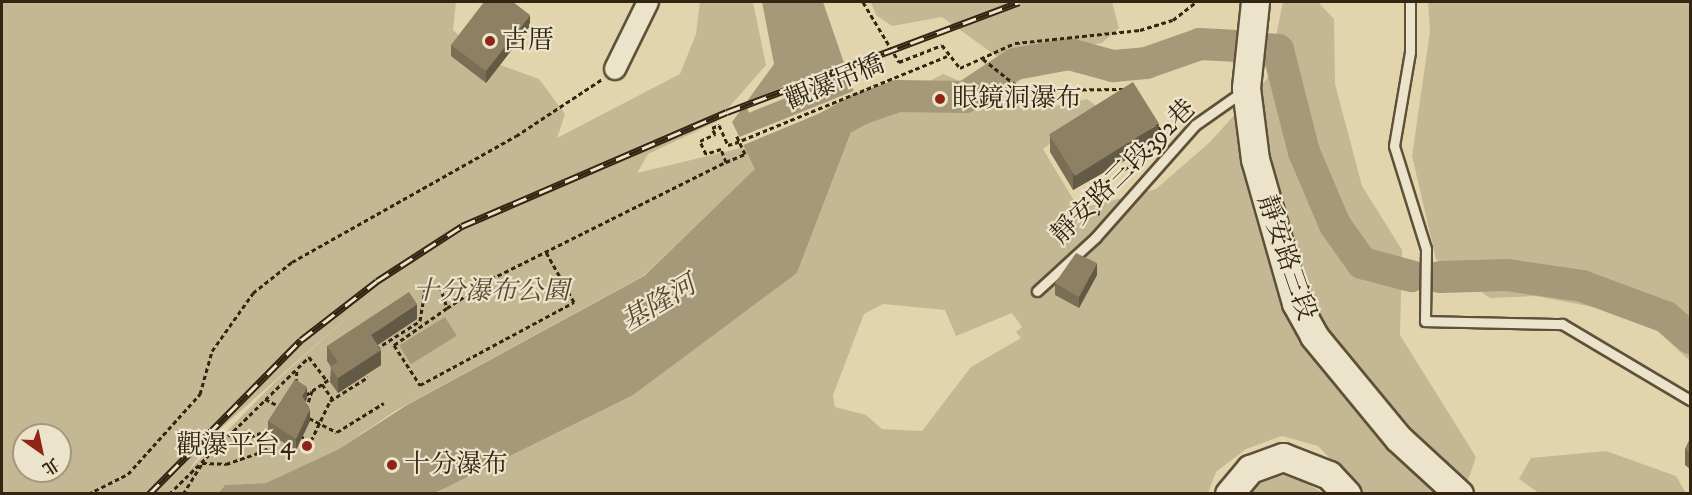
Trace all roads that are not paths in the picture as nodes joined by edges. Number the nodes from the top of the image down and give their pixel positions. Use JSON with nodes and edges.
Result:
{"nodes":[{"id":1,"x":648,"y":2,"type":"edge"},
{"id":2,"x":1255,"y":2,"type":"edge"},
{"id":3,"x":1410,"y":2,"type":"edge"},
{"id":4,"x":615,"y":69,"type":"road end"},
{"id":5,"x":1246,"y":88,"type":"junction"},
{"id":6,"x":1037,"y":291,"type":"dead end"},
{"id":7,"x":1690,"y":400,"type":"edge"},
{"id":8,"x":1228,"y":494,"type":"edge"},
{"id":9,"x":1347,"y":494,"type":"edge"},
{"id":10,"x":1459,"y":494,"type":"edge"}],
"edges":[{"from":1,"to":4,"type":"street"},
{"from":2,"to":5,"type":"main road","name":"靜安路三段"},
{"from":3,"to":7,"type":"lane"},
{"from":5,"to":6,"type":"lane","name":"靜安路三段392巷"},
{"from":5,"to":10,"type":"main road","name":"靜安路三段"},
{"from":8,"to":9,"type":"main road"}]}
